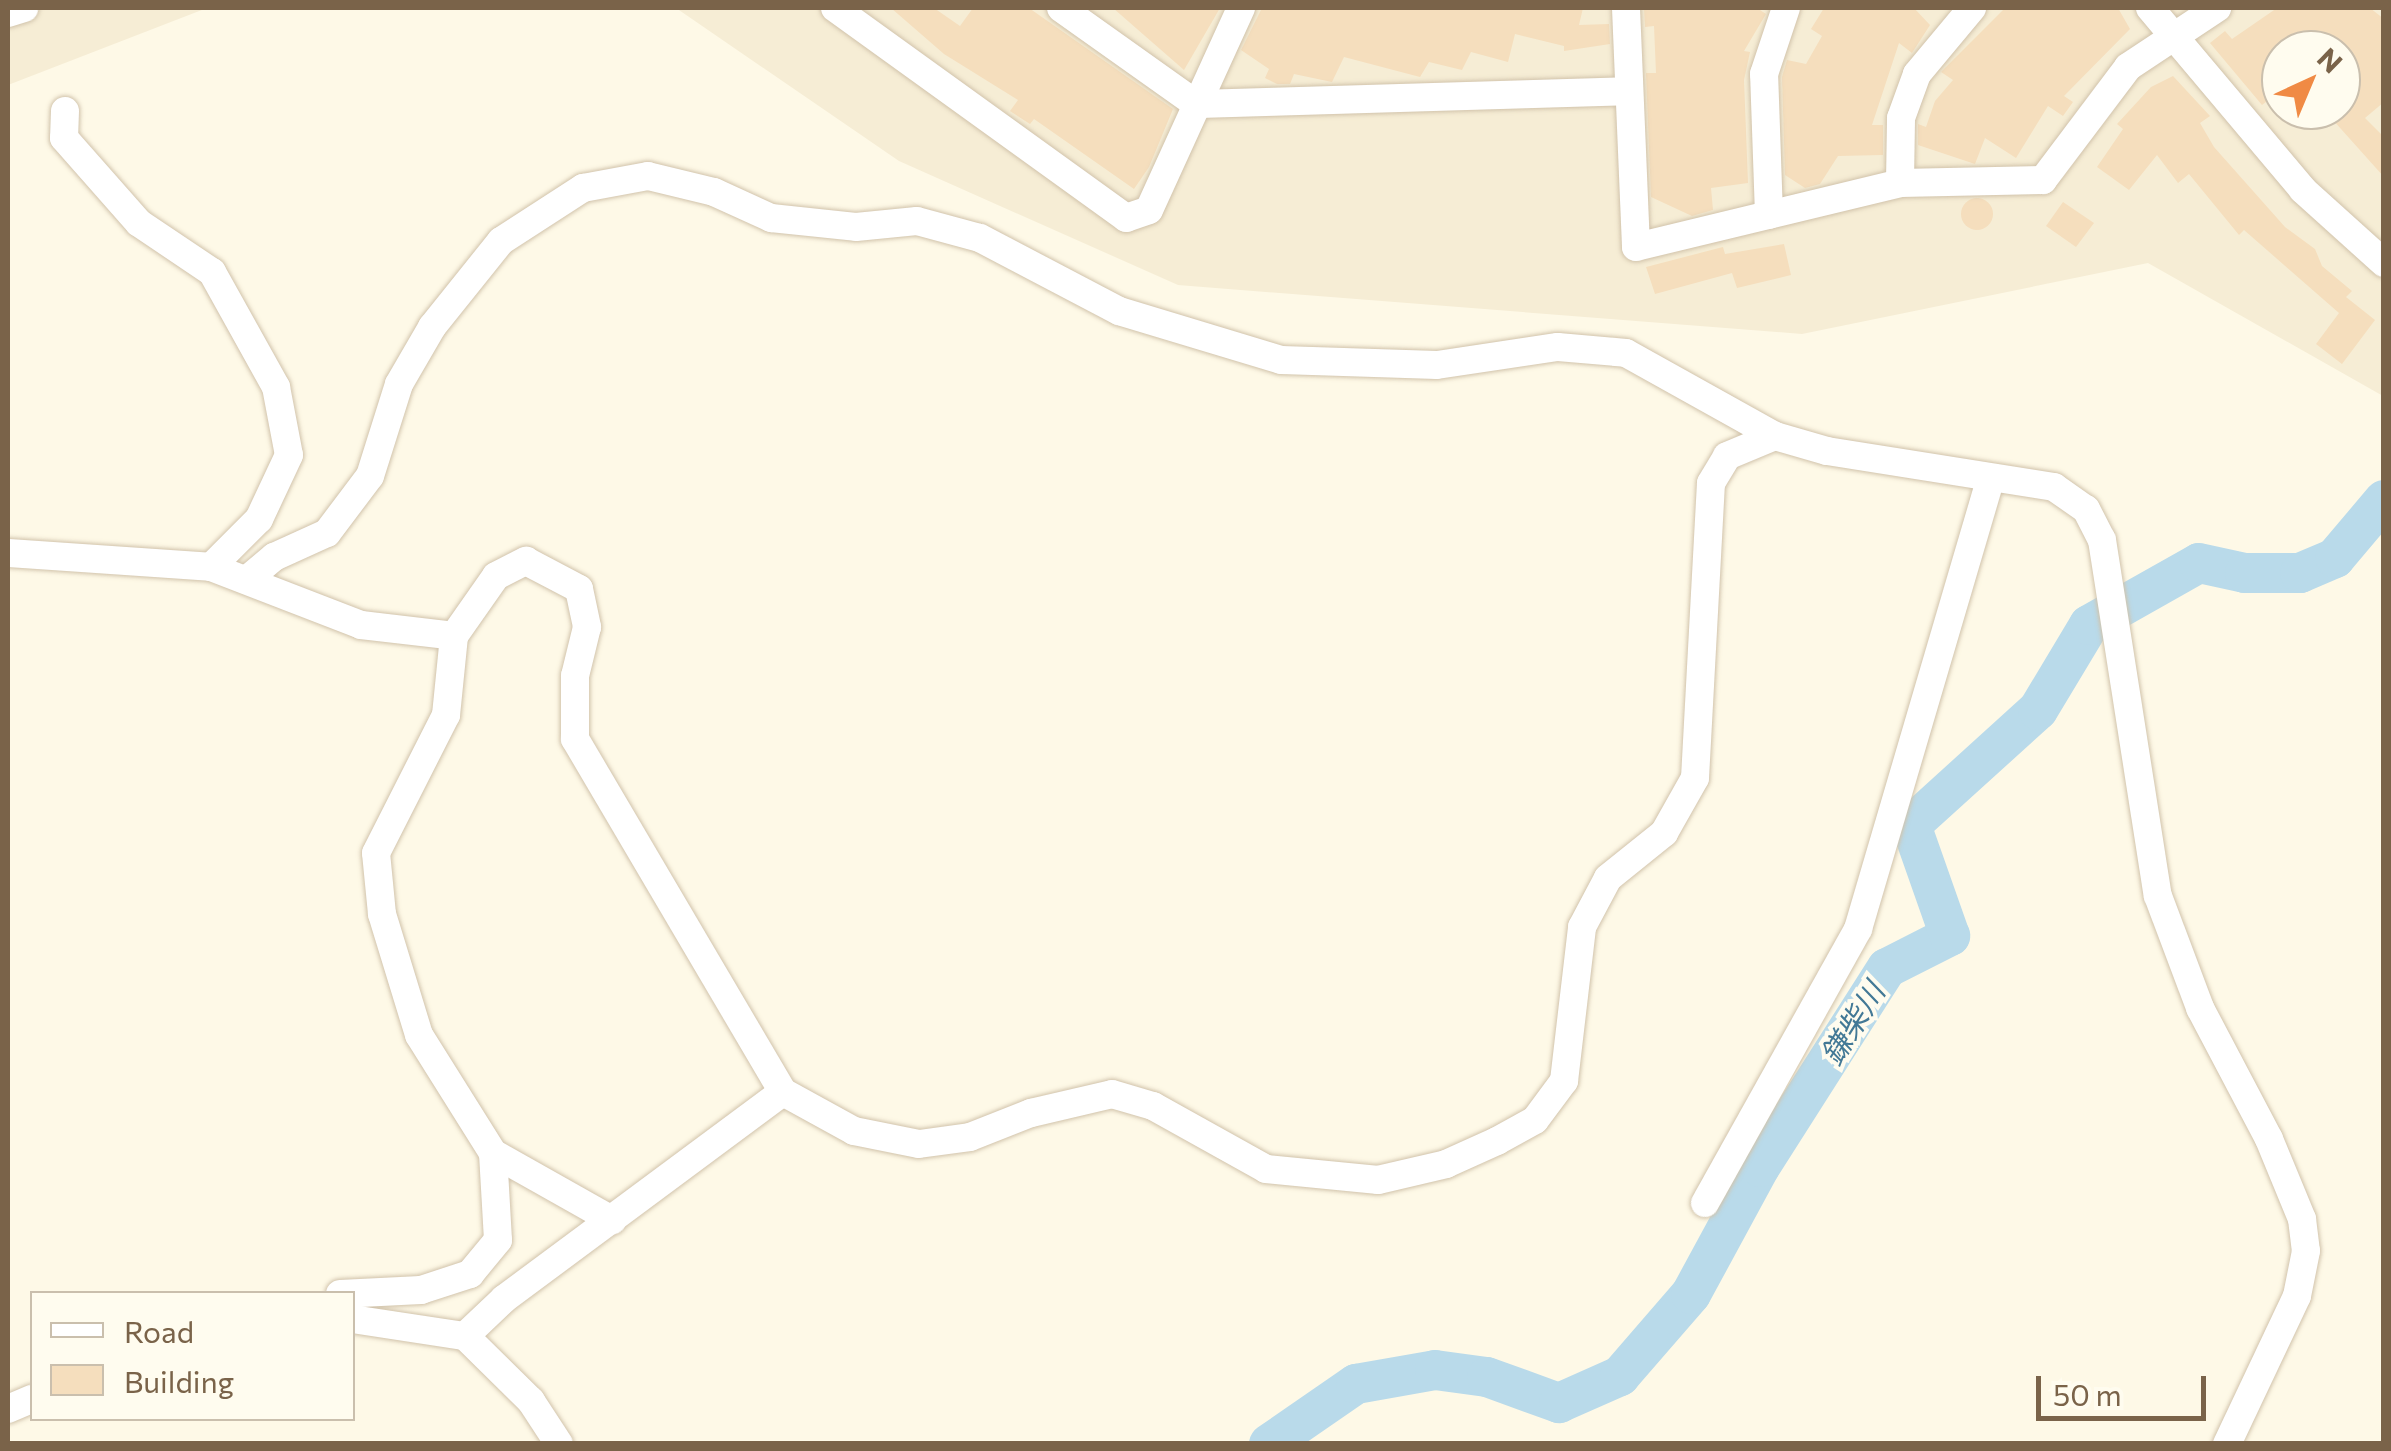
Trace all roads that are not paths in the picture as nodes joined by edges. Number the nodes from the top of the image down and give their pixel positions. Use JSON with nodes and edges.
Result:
{"nodes":[{"id":1,"x":24,"y":8,"type":"edge"},
{"id":2,"x":1240,"y":8,"type":"edge"},
{"id":3,"x":1626,"y":8,"type":"edge"},
{"id":4,"x":1786,"y":8,"type":"edge"},
{"id":5,"x":1972,"y":8,"type":"edge"},
{"id":6,"x":2150,"y":8,"type":"edge"},
{"id":7,"x":2217,"y":8,"type":"edge"},
{"id":8,"x":839,"y":9,"type":"edge"},
{"id":9,"x":1072,"y":10,"type":"edge"},
{"id":10,"x":8,"y":13,"type":"edge"},
{"id":11,"x":1940,"y":18,"type":"edge"},
{"id":12,"x":2170,"y":34,"type":"junction"},
{"id":13,"x":1628,"y":91,"type":"junction"},
{"id":14,"x":1196,"y":104,"type":"junction"},
{"id":15,"x":65,"y":111,"type":"dead end"},
{"id":16,"x":1900,"y":182,"type":"junction"},
{"id":17,"x":1768,"y":215,"type":"junction"},
{"id":18,"x":2384,"y":263,"type":"edge"},
{"id":19,"x":1775,"y":436,"type":"junction"},
{"id":20,"x":1991,"y":478,"type":"junction"},
{"id":21,"x":8,"y":552,"type":"edge"},
{"id":22,"x":212,"y":567,"type":"junction"},
{"id":23,"x":249,"y":578,"type":"junction"},
{"id":24,"x":454,"y":636,"type":"junction"},
{"id":25,"x":783,"y":1092,"type":"junction"},
{"id":26,"x":493,"y":1153,"type":"junction"},
{"id":27,"x":1705,"y":1203,"type":"dead end"},
{"id":28,"x":612,"y":1220,"type":"junction"},
{"id":29,"x":355,"y":1293,"type":"edge"},
{"id":30,"x":355,"y":1320,"type":"edge"},
{"id":31,"x":464,"y":1336,"type":"junction"},
{"id":32,"x":559,"y":1444,"type":"edge"},
{"id":33,"x":2227,"y":1444,"type":"edge"}],
"edges":[{"from":1,"to":10,"type":"street"},
{"from":2,"to":14,"type":"street"},
{"from":3,"to":13,"type":"street"},
{"from":4,"to":17,"type":"street"},
{"from":5,"to":11,"type":"street"},
{"from":6,"to":12,"type":"street"},
{"from":7,"to":12,"type":"street"},
{"from":8,"to":14,"type":"street"},
{"from":9,"to":14,"type":"street"},
{"from":11,"to":16,"type":"street"},
{"from":12,"to":16,"type":"street"},
{"from":12,"to":18,"type":"street"},
{"from":13,"to":14,"type":"street"},
{"from":13,"to":17,"type":"street"},
{"from":15,"to":22,"type":"street"},
{"from":16,"to":17,"type":"street"},
{"from":19,"to":20,"type":"street"},
{"from":19,"to":23,"type":"street"},
{"from":19,"to":25,"type":"street"},
{"from":20,"to":27,"type":"street"},
{"from":20,"to":33,"type":"street"},
{"from":21,"to":22,"type":"street"},
{"from":22,"to":23,"type":"street"},
{"from":23,"to":24,"type":"street"},
{"from":24,"to":25,"type":"street"},
{"from":24,"to":26,"type":"street"},
{"from":25,"to":28,"type":"street"},
{"from":26,"to":28,"type":"street"},
{"from":26,"to":29,"type":"street"},
{"from":28,"to":31,"type":"street"},
{"from":30,"to":31,"type":"street"},
{"from":31,"to":32,"type":"street"}]}
